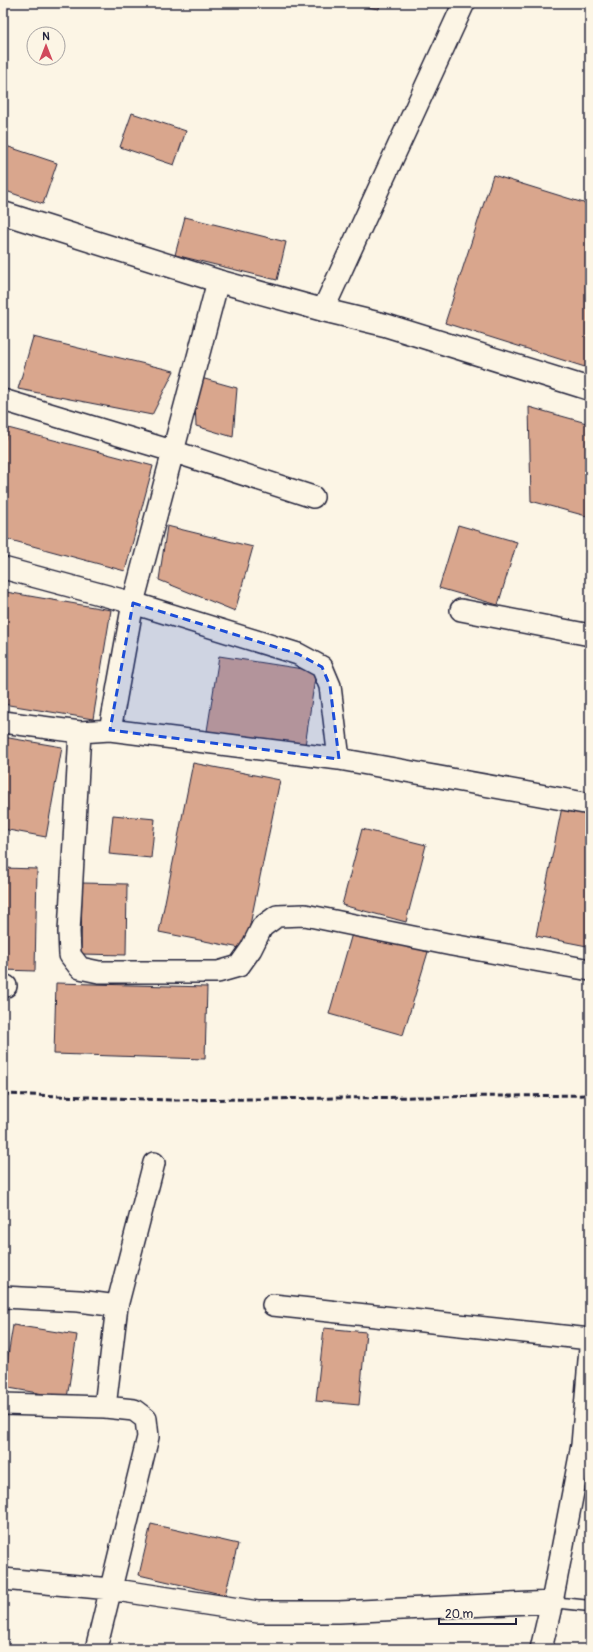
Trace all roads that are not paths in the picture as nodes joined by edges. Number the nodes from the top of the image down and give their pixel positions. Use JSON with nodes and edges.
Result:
{"nodes":[{"id":1,"x":464,"y":3,"type":"edge"},
{"id":2,"x":3,"y":213,"type":"edge"},
{"id":3,"x":218,"y":281,"type":"junction"},
{"id":4,"x":323,"y":310,"type":"junction"},
{"id":5,"x":590,"y":389,"type":"edge"},
{"id":6,"x":3,"y":400,"type":"edge"},
{"id":7,"x":172,"y":451,"type":"junction"},
{"id":8,"x":313,"y":497,"type":"dead end"},
{"id":9,"x":3,"y":568,"type":"edge"},
{"id":10,"x":133,"y":603,"type":"junction"},
{"id":11,"x":461,"y":610,"type":"dead end"},
{"id":12,"x":590,"y":635,"type":"edge"},
{"id":13,"x":3,"y":722,"type":"edge"},
{"id":14,"x":110,"y":730,"type":"junction"},
{"id":15,"x":80,"y":732,"type":"junction"},
{"id":16,"x":339,"y":759,"type":"junction"},
{"id":17,"x":590,"y":804,"type":"edge"},
{"id":18,"x":590,"y":970,"type":"edge"},
{"id":19,"x":154,"y":1163,"type":"dead end"},
{"id":20,"x":3,"y":1297,"type":"edge"},
{"id":21,"x":273,"y":1305,"type":"dead end"},
{"id":22,"x":116,"y":1306,"type":"junction"},
{"id":23,"x":590,"y":1339,"type":"edge"},
{"id":24,"x":590,"y":1348,"type":"edge"},
{"id":25,"x":3,"y":1404,"type":"edge"},
{"id":26,"x":105,"y":1407,"type":"junction"},
{"id":27,"x":586,"y":1446,"type":"edge"},
{"id":28,"x":3,"y":1579,"type":"edge"},
{"id":29,"x":110,"y":1589,"type":"junction"},
{"id":30,"x":552,"y":1602,"type":"junction"},
{"id":31,"x":590,"y":1606,"type":"edge"},
{"id":32,"x":96,"y":1649,"type":"edge"},
{"id":33,"x":541,"y":1649,"type":"edge"}],
"edges":[{"from":1,"to":4,"type":"street"},
{"from":2,"to":3,"type":"street"},
{"from":3,"to":4,"type":"street"},
{"from":3,"to":7,"type":"street"},
{"from":4,"to":5,"type":"street"},
{"from":6,"to":7,"type":"street"},
{"from":7,"to":8,"type":"street"},
{"from":7,"to":10,"type":"street"},
{"from":9,"to":10,"type":"street"},
{"from":10,"to":14,"type":"street"},
{"from":10,"to":16,"type":"street"},
{"from":11,"to":12,"type":"street"},
{"from":13,"to":15,"type":"street"},
{"from":14,"to":15,"type":"street"},
{"from":14,"to":16,"type":"street"},
{"from":15,"to":18,"type":"street"},
{"from":16,"to":17,"type":"street"},
{"from":19,"to":22,"type":"street"},
{"from":20,"to":22,"type":"street"},
{"from":21,"to":23,"type":"street"},
{"from":22,"to":26,"type":"street"},
{"from":24,"to":27,"type":"street"},
{"from":25,"to":26,"type":"street"},
{"from":26,"to":29,"type":"street"},
{"from":27,"to":30,"type":"street"},
{"from":28,"to":29,"type":"street"},
{"from":29,"to":30,"type":"street"},
{"from":29,"to":32,"type":"street"},
{"from":30,"to":31,"type":"lane"},
{"from":30,"to":33,"type":"street"}]}
